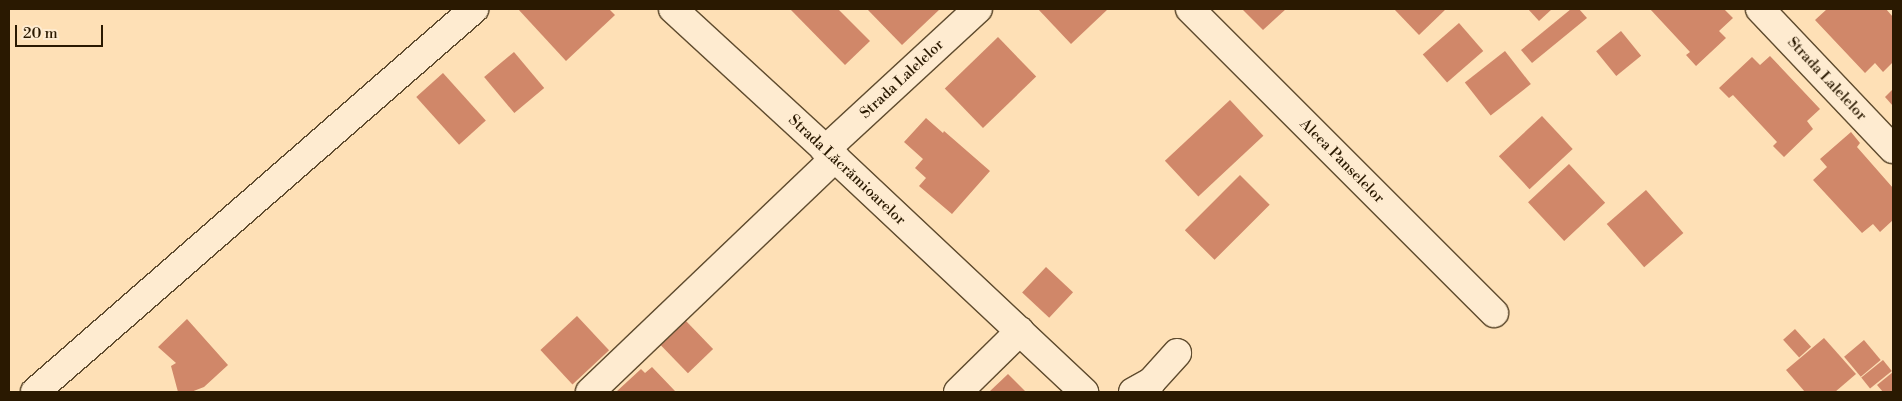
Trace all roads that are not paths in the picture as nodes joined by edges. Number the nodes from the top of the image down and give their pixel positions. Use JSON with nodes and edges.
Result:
{"nodes":[{"id":1,"x":474,"y":9,"type":"edge"},
{"id":2,"x":673,"y":9,"type":"edge"},
{"id":3,"x":978,"y":9,"type":"edge"},
{"id":4,"x":1190,"y":9,"type":"edge"},
{"id":5,"x":1760,"y":9,"type":"edge"},
{"id":6,"x":1893,"y":150,"type":"edge"},
{"id":7,"x":830,"y":154,"type":"junction"},
{"id":8,"x":1494,"y":313,"type":"dead end"},
{"id":9,"x":1020,"y":331,"type":"junction"},
{"id":10,"x":1177,"y":354,"type":"dead end"},
{"id":11,"x":35,"y":392,"type":"edge"},
{"id":12,"x":590,"y":392,"type":"edge"},
{"id":13,"x":958,"y":392,"type":"edge"},
{"id":14,"x":1084,"y":392,"type":"edge"},
{"id":15,"x":1133,"y":392,"type":"edge"}],
"edges":[{"from":1,"to":11,"type":"street"},
{"from":2,"to":7,"type":"street","name":"Strada Lăcrămioarelor"},
{"from":3,"to":7,"type":"street","name":"Strada Lalelelor"},
{"from":4,"to":8,"type":"street","name":"Aleea Panselelor"},
{"from":5,"to":6,"type":"street","name":"Strada Lalelelor"},
{"from":7,"to":9,"type":"street","name":"Strada Lăcrămioarelor"},
{"from":7,"to":12,"type":"street","name":"Strada Lalelelor"},
{"from":9,"to":13,"type":"street"},
{"from":9,"to":14,"type":"street","name":"Strada Lăcrămioarelor"},
{"from":10,"to":15,"type":"street"}]}
